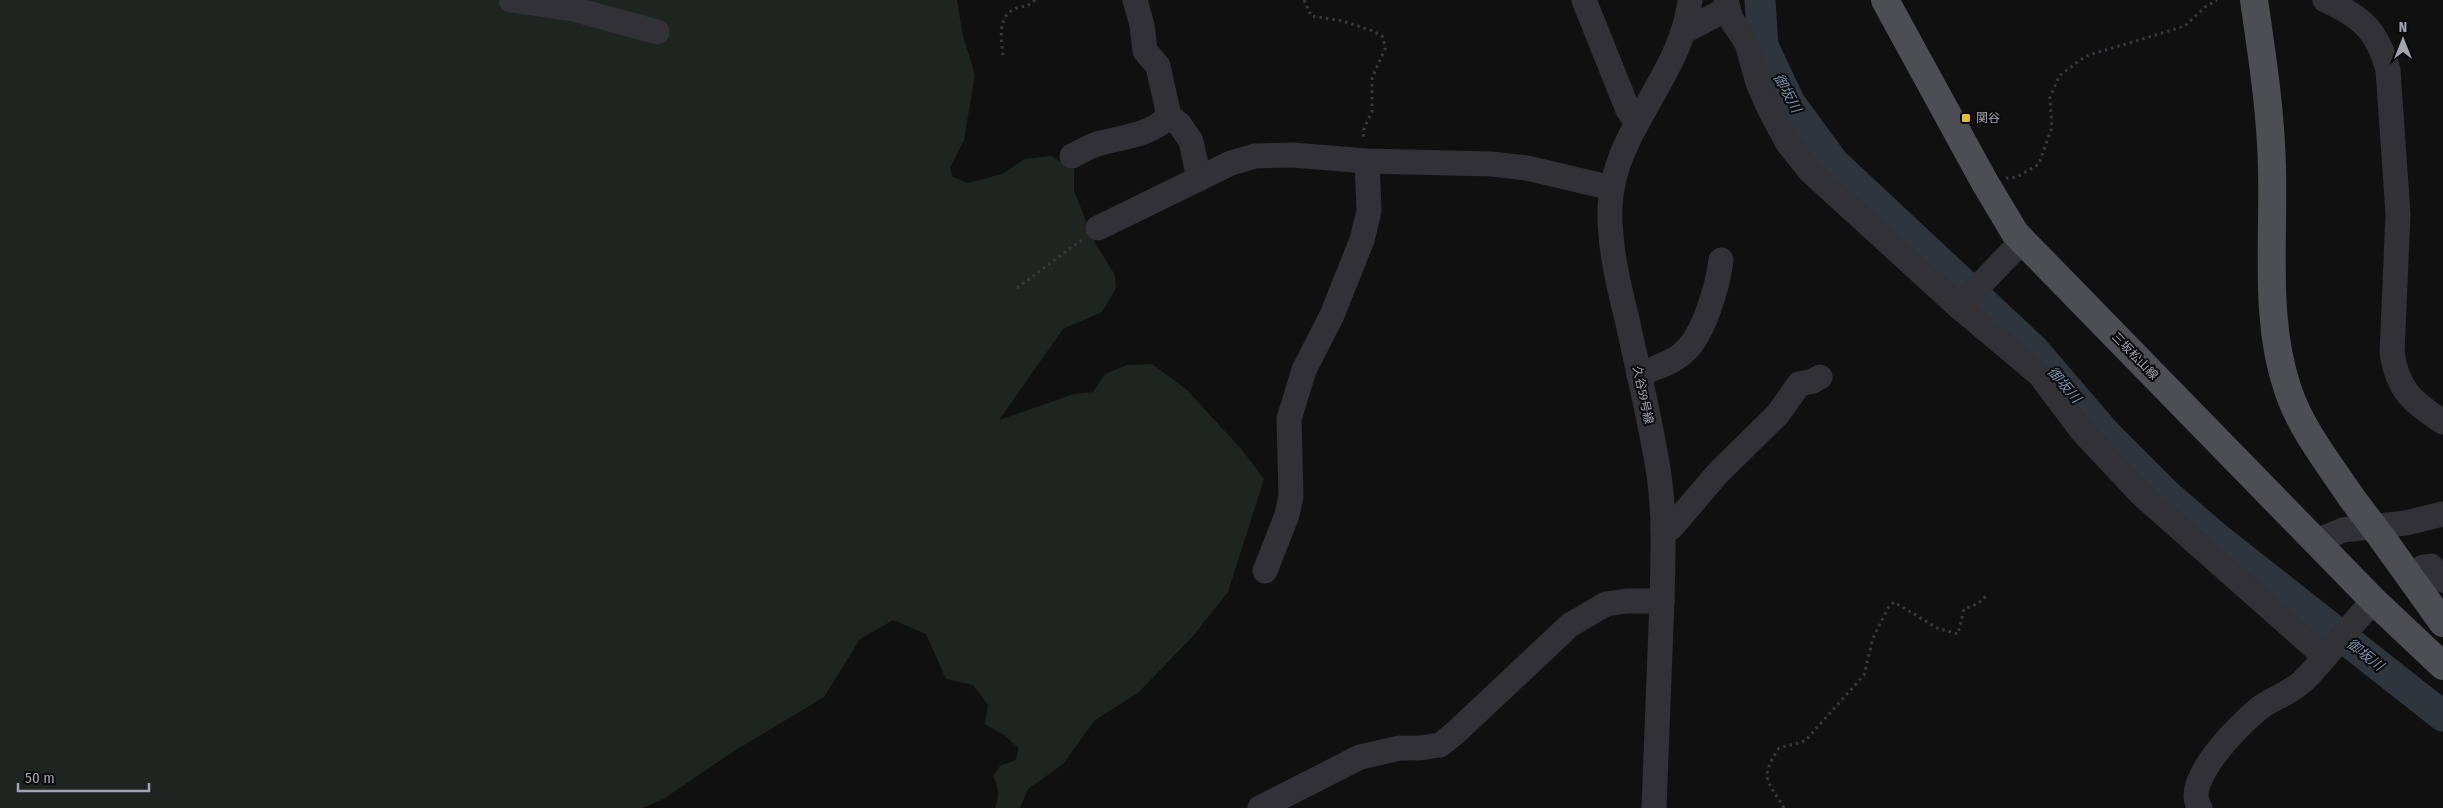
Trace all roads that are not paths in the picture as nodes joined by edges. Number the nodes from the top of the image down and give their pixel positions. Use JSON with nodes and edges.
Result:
{"nodes":[{"id":1,"x":511,"y":0,"type":"edge"},
{"id":2,"x":1136,"y":0,"type":"edge"},
{"id":3,"x":1584,"y":0,"type":"edge"},
{"id":4,"x":1690,"y":0,"type":"edge"},
{"id":5,"x":1885,"y":0,"type":"edge"},
{"id":6,"x":2254,"y":0,"type":"edge"},
{"id":7,"x":2325,"y":0,"type":"edge"},
{"id":8,"x":1727,"y":4,"type":"edge"},
{"id":9,"x":657,"y":32,"type":"dead end"},
{"id":10,"x":1683,"y":32,"type":"junction"},
{"id":11,"x":1169,"y":116,"type":"junction"},
{"id":12,"x":1637,"y":123,"type":"junction"},
{"id":13,"x":1072,"y":156,"type":"dead end"},
{"id":14,"x":1367,"y":162,"type":"junction"},
{"id":15,"x":1199,"y":179,"type":"junction"},
{"id":16,"x":1612,"y":188,"type":"junction"},
{"id":17,"x":1098,"y":228,"type":"road end"},
{"id":18,"x":2022,"y":241,"type":"junction"},
{"id":19,"x":1721,"y":260,"type":"dead end"},
{"id":20,"x":1961,"y":305,"type":"junction"},
{"id":21,"x":1639,"y":375,"type":"junction"},
{"id":22,"x":1820,"y":377,"type":"dead end"},
{"id":23,"x":2443,"y":422,"type":"edge"},
{"id":24,"x":2443,"y":514,"type":"edge"},
{"id":25,"x":1663,"y":531,"type":"junction"},
{"id":26,"x":2317,"y":541,"type":"junction"},
{"id":27,"x":1265,"y":571,"type":"dead end"},
{"id":28,"x":2408,"y":575,"type":"junction"},
{"id":29,"x":2443,"y":580,"type":"edge"},
{"id":30,"x":1662,"y":601,"type":"junction"},
{"id":31,"x":2368,"y":606,"type":"junction"},
{"id":32,"x":2443,"y":623,"type":"edge"},
{"id":33,"x":2326,"y":653,"type":"junction"},
{"id":34,"x":2443,"y":666,"type":"edge"},
{"id":35,"x":1260,"y":808,"type":"edge"},
{"id":36,"x":1654,"y":808,"type":"edge"},
{"id":37,"x":2200,"y":808,"type":"edge"}],
"edges":[{"from":1,"to":9,"type":"street"},
{"from":2,"to":11,"type":"street"},
{"from":3,"to":12,"type":"street"},
{"from":4,"to":10,"type":"street","name":"久谷59号線"},
{"from":5,"to":18,"type":"main road","name":"三坂松山線"},
{"from":6,"to":28,"type":"main road","bridge":true},
{"from":7,"to":23,"type":"street"},
{"from":8,"to":10,"type":"street"},
{"from":8,"to":20,"type":"street"},
{"from":10,"to":12,"type":"street","name":"久谷59号線"},
{"from":11,"to":13,"type":"street"},
{"from":11,"to":15,"type":"street"},
{"from":12,"to":16,"type":"street","name":"久谷59号線"},
{"from":14,"to":15,"type":"street"},
{"from":14,"to":16,"type":"street"},
{"from":14,"to":27,"type":"street"},
{"from":15,"to":17,"type":"street"},
{"from":16,"to":21,"type":"street","name":"久谷59号線"},
{"from":18,"to":20,"type":"street"},
{"from":18,"to":26,"type":"main road","name":"三坂松山線"},
{"from":19,"to":21,"type":"street"},
{"from":20,"to":33,"type":"street"},
{"from":21,"to":25,"type":"street","name":"久谷59号線"},
{"from":22,"to":25,"type":"street"},
{"from":24,"to":26,"type":"street"},
{"from":25,"to":30,"type":"street","name":"久谷59号線"},
{"from":26,"to":31,"type":"main road","name":"三坂松山線"},
{"from":28,"to":29,"type":"street"},
{"from":28,"to":32,"type":"main road"},
{"from":30,"to":35,"type":"street"},
{"from":30,"to":36,"type":"street","name":"久谷59号線"},
{"from":31,"to":33,"type":"street"},
{"from":31,"to":34,"type":"main road","name":"三坂松山線"},
{"from":33,"to":37,"type":"street"}]}
